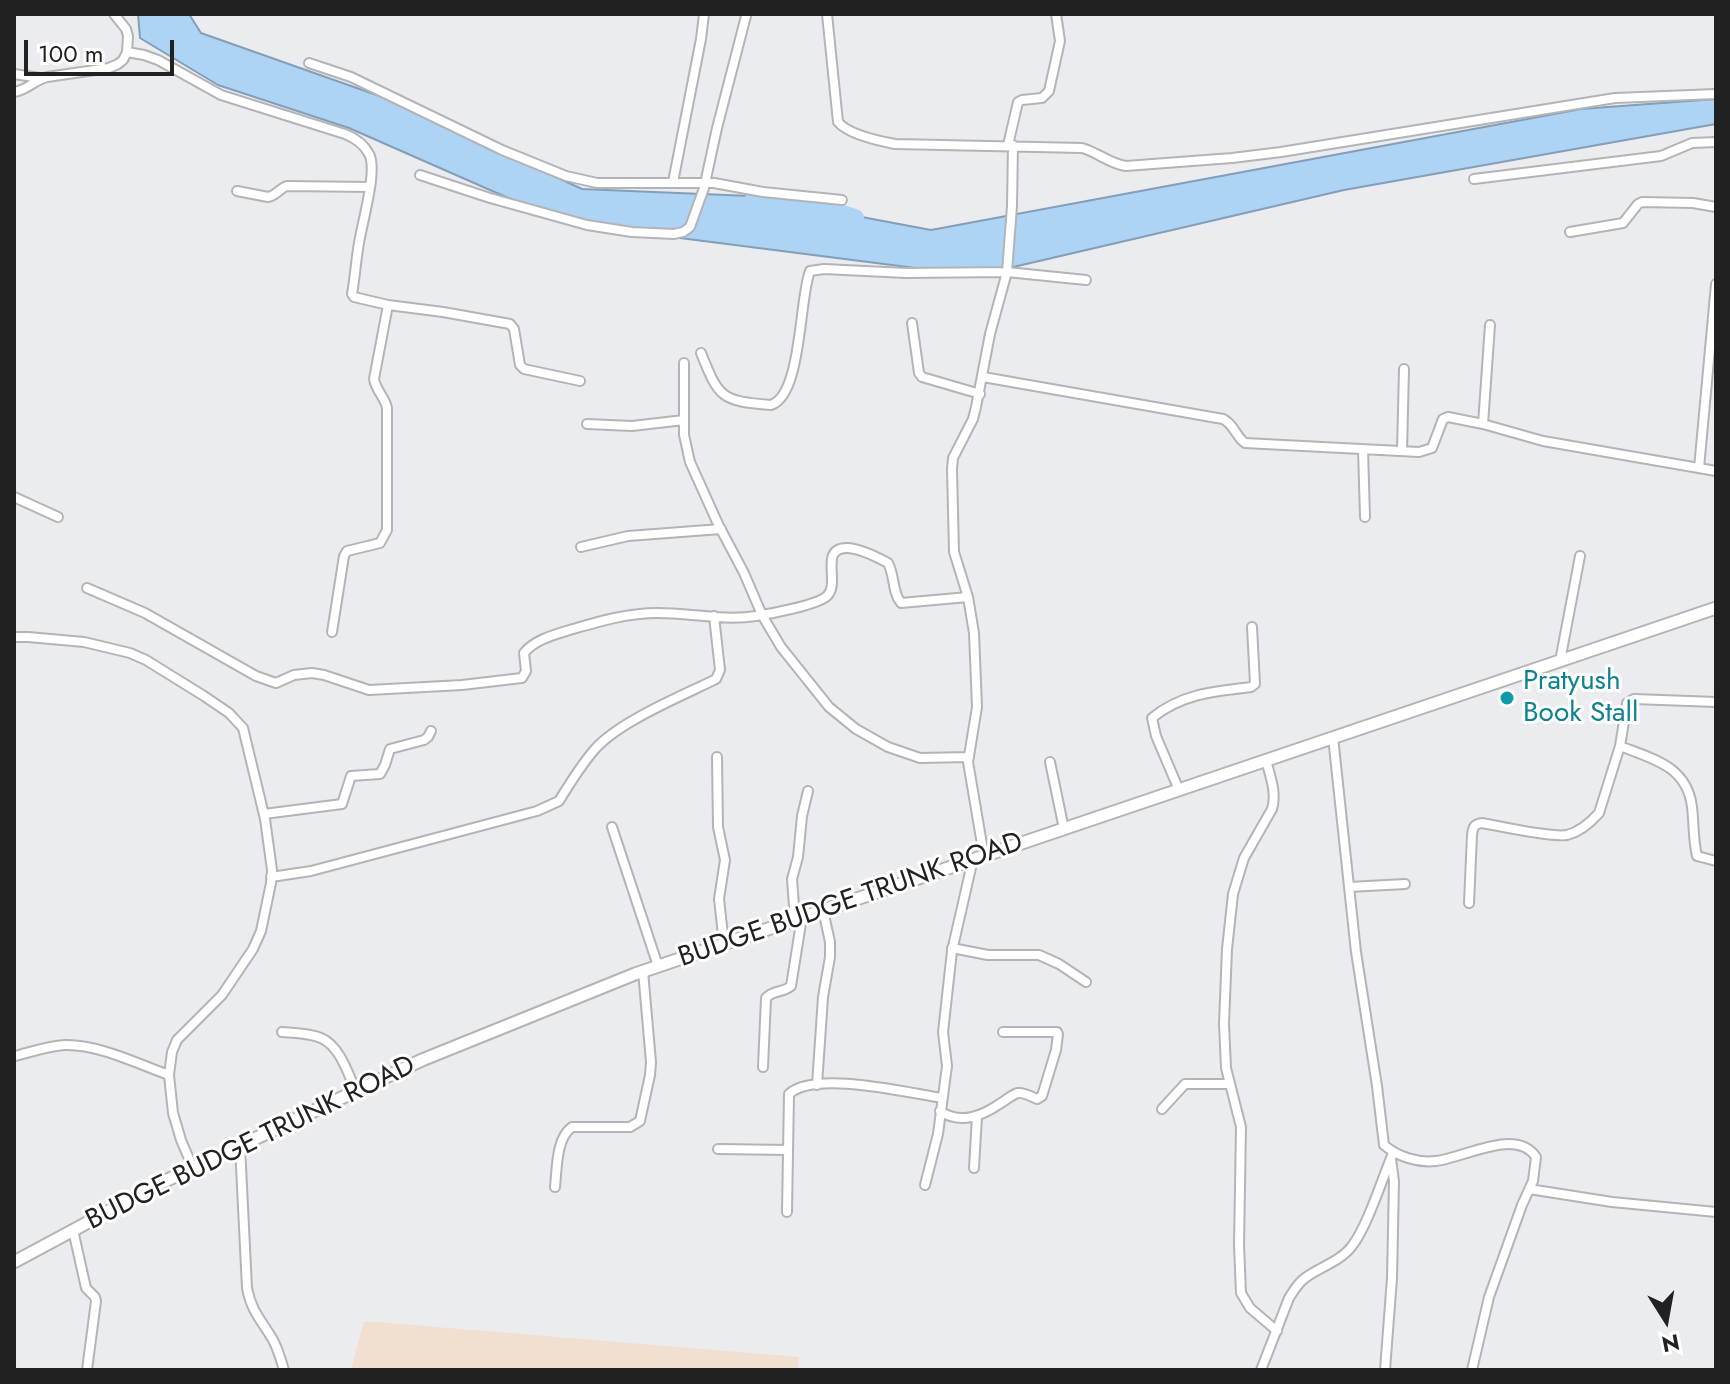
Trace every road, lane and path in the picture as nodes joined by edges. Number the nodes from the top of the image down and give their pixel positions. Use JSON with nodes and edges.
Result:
{"nodes":[{"id":1,"x":114,"y":14,"type":"edge"},
{"id":2,"x":704,"y":14,"type":"edge"},
{"id":3,"x":827,"y":14,"type":"edge"},
{"id":4,"x":1056,"y":14,"type":"edge"},
{"id":5,"x":746,"y":16,"type":"edge"},
{"id":6,"x":127,"y":52,"type":"junction"},
{"id":7,"x":309,"y":63,"type":"dead end"},
{"id":8,"x":14,"y":74,"type":"edge"},
{"id":9,"x":40,"y":78,"type":"junction"},
{"id":10,"x":14,"y":92,"type":"edge"},
{"id":11,"x":1716,"y":94,"type":"edge"},
{"id":12,"x":1716,"y":142,"type":"edge"},
{"id":13,"x":1011,"y":145,"type":"junction"},
{"id":14,"x":420,"y":175,"type":"dead end"},
{"id":15,"x":1474,"y":179,"type":"dead end"},
{"id":16,"x":673,"y":182,"type":"junction"},
{"id":17,"x":704,"y":185,"type":"junction"},
{"id":18,"x":370,"y":187,"type":"junction"},
{"id":19,"x":237,"y":191,"type":"dead end"},
{"id":20,"x":842,"y":200,"type":"dead end"},
{"id":21,"x":1716,"y":207,"type":"edge"},
{"id":22,"x":1570,"y":232,"type":"dead end"},
{"id":23,"x":1007,"y":268,"type":"junction"},
{"id":24,"x":1086,"y":280,"type":"dead end"},
{"id":25,"x":1716,"y":284,"type":"edge"},
{"id":26,"x":388,"y":305,"type":"junction"},
{"id":27,"x":912,"y":323,"type":"dead end"},
{"id":28,"x":1490,"y":325,"type":"dead end"},
{"id":29,"x":701,"y":353,"type":"dead end"},
{"id":30,"x":684,"y":363,"type":"dead end"},
{"id":31,"x":1404,"y":369,"type":"dead end"},
{"id":32,"x":983,"y":377,"type":"junction"},
{"id":33,"x":580,"y":381,"type":"dead end"},
{"id":34,"x":980,"y":394,"type":"junction"},
{"id":35,"x":684,"y":420,"type":"junction"},
{"id":36,"x":587,"y":424,"type":"dead end"},
{"id":37,"x":1483,"y":424,"type":"junction"},
{"id":38,"x":1363,"y":449,"type":"junction"},
{"id":39,"x":1402,"y":451,"type":"junction"},
{"id":40,"x":1699,"y":468,"type":"junction"},
{"id":41,"x":1716,"y":471,"type":"edge"},
{"id":42,"x":14,"y":497,"type":"edge"},
{"id":43,"x":58,"y":517,"type":"dead end"},
{"id":44,"x":1365,"y":517,"type":"dead end"},
{"id":45,"x":721,"y":529,"type":"junction"},
{"id":46,"x":581,"y":547,"type":"dead end"},
{"id":47,"x":1580,"y":556,"type":"dead end"},
{"id":48,"x":87,"y":588,"type":"dead end"},
{"id":49,"x":968,"y":597,"type":"junction"},
{"id":50,"x":1716,"y":608,"type":"edge"},
{"id":51,"x":762,"y":615,"type":"junction"},
{"id":52,"x":714,"y":616,"type":"junction"},
{"id":53,"x":1252,"y":627,"type":"dead end"},
{"id":54,"x":332,"y":632,"type":"dead end"},
{"id":55,"x":14,"y":637,"type":"edge"},
{"id":56,"x":1560,"y":661,"type":"junction"},
{"id":57,"x":1716,"y":702,"type":"edge"},
{"id":58,"x":431,"y":731,"type":"dead end"},
{"id":59,"x":1333,"y":737,"type":"junction"},
{"id":60,"x":1620,"y":746,"type":"junction"},
{"id":61,"x":717,"y":757,"type":"dead end"},
{"id":62,"x":969,"y":757,"type":"junction"},
{"id":63,"x":1266,"y":760,"type":"junction"},
{"id":64,"x":1050,"y":762,"type":"dead end"},
{"id":65,"x":1179,"y":790,"type":"junction"},
{"id":66,"x":808,"y":791,"type":"dead end"},
{"id":67,"x":264,"y":814,"type":"junction"},
{"id":68,"x":612,"y":827,"type":"dead end"},
{"id":69,"x":1064,"y":829,"type":"junction"},
{"id":70,"x":978,"y":858,"type":"junction"},
{"id":71,"x":1716,"y":861,"type":"edge"},
{"id":72,"x":271,"y":877,"type":"junction"},
{"id":73,"x":1405,"y":884,"type":"dead end"},
{"id":74,"x":1349,"y":887,"type":"junction"},
{"id":75,"x":1469,"y":903,"type":"dead end"},
{"id":76,"x":823,"y":910,"type":"junction"},
{"id":77,"x":798,"y":918,"type":"junction"},
{"id":78,"x":724,"y":944,"type":"junction"},
{"id":79,"x":952,"y":948,"type":"junction"},
{"id":80,"x":658,"y":966,"type":"junction"},
{"id":81,"x":643,"y":971,"type":"junction"},
{"id":82,"x":1086,"y":982,"type":"dead end"},
{"id":83,"x":282,"y":1032,"type":"dead end"},
{"id":84,"x":1003,"y":1032,"type":"dead end"},
{"id":85,"x":15,"y":1056,"type":"edge"},
{"id":86,"x":763,"y":1067,"type":"dead end"},
{"id":87,"x":169,"y":1075,"type":"junction"},
{"id":88,"x":1229,"y":1084,"type":"junction"},
{"id":89,"x":817,"y":1085,"type":"junction"},
{"id":90,"x":356,"y":1091,"type":"junction"},
{"id":91,"x":942,"y":1098,"type":"junction"},
{"id":92,"x":1162,"y":1109,"type":"dead end"},
{"id":93,"x":940,"y":1111,"type":"junction"},
{"id":94,"x":977,"y":1116,"type":"junction"},
{"id":95,"x":240,"y":1146,"type":"junction"},
{"id":96,"x":718,"y":1149,"type":"dead end"},
{"id":97,"x":788,"y":1150,"type":"junction"},
{"id":98,"x":1392,"y":1155,"type":"junction"},
{"id":99,"x":193,"y":1168,"type":"junction"},
{"id":100,"x":974,"y":1168,"type":"dead end"},
{"id":101,"x":925,"y":1185,"type":"dead end"},
{"id":102,"x":555,"y":1187,"type":"dead end"},
{"id":103,"x":1529,"y":1189,"type":"junction"},
{"id":104,"x":787,"y":1212,"type":"dead end"},
{"id":105,"x":1716,"y":1212,"type":"edge"},
{"id":106,"x":73,"y":1230,"type":"junction"},
{"id":107,"x":14,"y":1262,"type":"edge"},
{"id":108,"x":1277,"y":1331,"type":"junction"},
{"id":109,"x":87,"y":1370,"type":"edge"},
{"id":110,"x":284,"y":1370,"type":"edge"},
{"id":111,"x":1261,"y":1370,"type":"edge"},
{"id":112,"x":1385,"y":1370,"type":"edge"},
{"id":113,"x":1472,"y":1370,"type":"edge"}],
"edges":[{"from":1,"to":6,"type":"street"},
{"from":2,"to":16,"type":"street"},
{"from":3,"to":13,"type":"street"},
{"from":4,"to":13,"type":"street"},
{"from":5,"to":17,"type":"street"},
{"from":6,"to":9,"type":"street"},
{"from":6,"to":18,"type":"street"},
{"from":7,"to":16,"type":"street"},
{"from":8,"to":9,"type":"street"},
{"from":9,"to":10,"type":"street"},
{"from":11,"to":13,"type":"street"},
{"from":12,"to":15,"type":"street"},
{"from":13,"to":23,"type":"street"},
{"from":14,"to":17,"type":"street"},
{"from":16,"to":17,"type":"street"},
{"from":17,"to":20,"type":"street"},
{"from":18,"to":19,"type":"street"},
{"from":18,"to":26,"type":"street"},
{"from":21,"to":22,"type":"street"},
{"from":23,"to":24,"type":"street"},
{"from":23,"to":29,"type":"street"},
{"from":23,"to":32,"type":"street"},
{"from":25,"to":40,"type":"street"},
{"from":26,"to":33,"type":"street"},
{"from":26,"to":54,"type":"street"},
{"from":27,"to":34,"type":"street"},
{"from":28,"to":37,"type":"street"},
{"from":30,"to":35,"type":"street"},
{"from":31,"to":39,"type":"street"},
{"from":32,"to":34,"type":"street"},
{"from":32,"to":38,"type":"street"},
{"from":34,"to":49,"type":"street"},
{"from":35,"to":36,"type":"street"},
{"from":35,"to":45,"type":"street"},
{"from":37,"to":39,"type":"street"},
{"from":37,"to":40,"type":"street"},
{"from":38,"to":39,"type":"street"},
{"from":38,"to":44,"type":"street"},
{"from":40,"to":41,"type":"street"},
{"from":42,"to":43,"type":"street"},
{"from":45,"to":46,"type":"street"},
{"from":45,"to":51,"type":"street"},
{"from":47,"to":56,"type":"street"},
{"from":48,"to":52,"type":"street"},
{"from":49,"to":51,"type":"street"},
{"from":49,"to":62,"type":"street"},
{"from":50,"to":56,"type":"main road","name":"BUDGE BUDGE TRUNK ROAD"},
{"from":51,"to":52,"type":"street"},
{"from":51,"to":62,"type":"street"},
{"from":52,"to":72,"type":"street"},
{"from":53,"to":65,"type":"street"},
{"from":55,"to":67,"type":"street"},
{"from":56,"to":59,"type":"main road","name":"BUDGE BUDGE TRUNK ROAD"},
{"from":57,"to":60,"type":"street"},
{"from":58,"to":67,"type":"street"},
{"from":59,"to":63,"type":"main road","name":"BUDGE BUDGE TRUNK ROAD"},
{"from":59,"to":74,"type":"street"},
{"from":60,"to":71,"type":"street"},
{"from":60,"to":75,"type":"street"},
{"from":61,"to":78,"type":"street"},
{"from":62,"to":70,"type":"street"},
{"from":63,"to":65,"type":"main road","name":"BUDGE BUDGE TRUNK ROAD"},
{"from":63,"to":88,"type":"street"},
{"from":64,"to":69,"type":"street"},
{"from":65,"to":69,"type":"main road","name":"BUDGE BUDGE TRUNK ROAD"},
{"from":66,"to":77,"type":"street"},
{"from":67,"to":72,"type":"street"},
{"from":68,"to":80,"type":"street"},
{"from":69,"to":70,"type":"main road","name":"BUDGE BUDGE TRUNK ROAD"},
{"from":70,"to":76,"type":"main road","name":"BUDGE BUDGE TRUNK ROAD"},
{"from":70,"to":79,"type":"street"},
{"from":72,"to":87,"type":"street"},
{"from":73,"to":74,"type":"street"},
{"from":74,"to":98,"type":"street"},
{"from":76,"to":77,"type":"main road","name":"BUDGE BUDGE TRUNK ROAD"},
{"from":76,"to":89,"type":"street"},
{"from":77,"to":78,"type":"main road","name":"BUDGE BUDGE TRUNK ROAD"},
{"from":77,"to":86,"type":"street"},
{"from":78,"to":80,"type":"main road","name":"BUDGE BUDGE TRUNK ROAD"},
{"from":79,"to":82,"type":"street"},
{"from":79,"to":91,"type":"street"},
{"from":80,"to":81,"type":"main road","name":"BUDGE BUDGE TRUNK ROAD"},
{"from":81,"to":90,"type":"main road","name":"BUDGE BUDGE TRUNK ROAD"},
{"from":81,"to":102,"type":"street"},
{"from":83,"to":90,"type":"street"},
{"from":84,"to":94,"type":"street"},
{"from":85,"to":87,"type":"street"},
{"from":87,"to":99,"type":"street"},
{"from":88,"to":92,"type":"street"},
{"from":88,"to":108,"type":"street"},
{"from":89,"to":91,"type":"street"},
{"from":89,"to":97,"type":"street"},
{"from":90,"to":95,"type":"main road","name":"BUDGE BUDGE TRUNK ROAD"},
{"from":91,"to":93,"type":"street"},
{"from":93,"to":94,"type":"street"},
{"from":93,"to":101,"type":"street"},
{"from":94,"to":100,"type":"street"},
{"from":95,"to":99,"type":"main road","name":"BUDGE BUDGE TRUNK ROAD"},
{"from":95,"to":110,"type":"street"},
{"from":96,"to":97,"type":"street"},
{"from":97,"to":104,"type":"street"},
{"from":98,"to":103,"type":"street"},
{"from":98,"to":108,"type":"street"},
{"from":98,"to":112,"type":"street"},
{"from":99,"to":106,"type":"main road","name":"BUDGE BUDGE TRUNK ROAD"},
{"from":103,"to":105,"type":"street"},
{"from":103,"to":113,"type":"street"},
{"from":106,"to":107,"type":"main road","name":"BUDGE BUDGE TRUNK ROAD"},
{"from":106,"to":109,"type":"street"},
{"from":108,"to":111,"type":"street"}]}
